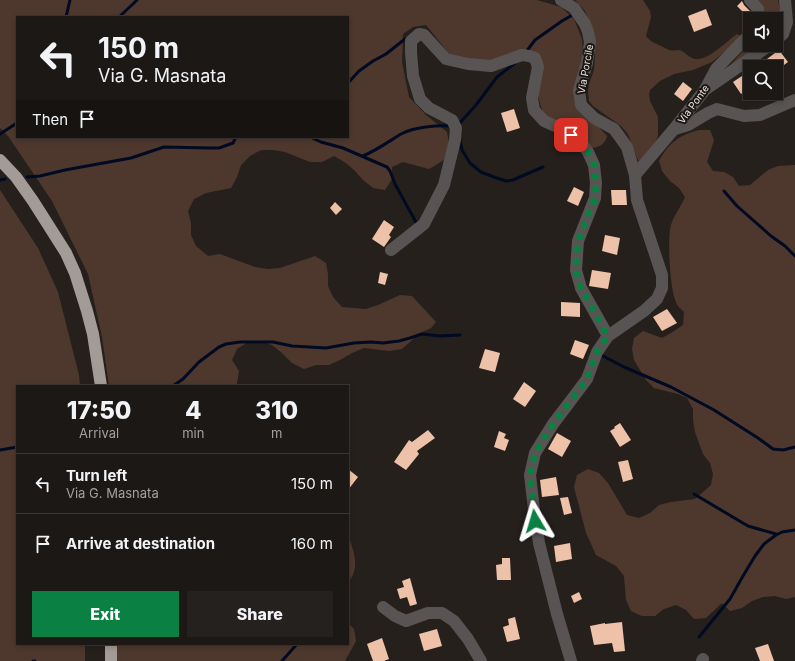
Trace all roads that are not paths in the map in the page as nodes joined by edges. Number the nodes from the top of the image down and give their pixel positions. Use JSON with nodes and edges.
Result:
{"nodes":[{"id":1,"x":561,"y":0,"type":"edge"},
{"id":2,"x":750,"y":0,"type":"edge"},
{"id":3,"x":785,"y":0,"type":"edge"},
{"id":4,"x":758,"y":12,"type":"edge"},
{"id":5,"x":783,"y":34,"type":"edge"},
{"id":6,"x":743,"y":41,"type":"edge"},
{"id":7,"x":760,"y":52,"type":"edge"},
{"id":8,"x":704,"y":91,"type":"junction"},
{"id":9,"x":795,"y":100,"type":"edge"},
{"id":10,"x":674,"y":129,"type":"junction"},
{"id":11,"x":0,"y":160,"type":"edge"},
{"id":12,"x":635,"y":175,"type":"junction"},
{"id":13,"x":391,"y":250,"type":"dead end"},
{"id":14,"x":608,"y":336,"type":"junction"},
{"id":15,"x":101,"y":385,"type":"edge"},
{"id":16,"x":383,"y":607,"type":"dead end"},
{"id":17,"x":111,"y":645,"type":"edge"},
{"id":18,"x":111,"y":661,"type":"edge"},
{"id":19,"x":481,"y":661,"type":"edge"},
{"id":20,"x":571,"y":661,"type":"edge"}],
"edges":[{"from":1,"to":12,"type":"street","name":"Via Porcile"},
{"from":2,"to":4,"type":"street"},
{"from":3,"to":5,"type":"street"},
{"from":6,"to":8,"type":"street","name":"Via Ponte"},
{"from":7,"to":8,"type":"street"},
{"from":8,"to":10,"type":"street","name":"Via Ponte"},
{"from":9,"to":10,"type":"street"},
{"from":10,"to":12,"type":"street","name":"Via Ponte"},
{"from":11,"to":15,"type":"highway"},
{"from":12,"to":14,"type":"street","name":"Via Porcile"},
{"from":13,"to":14,"type":"street"},
{"from":14,"to":20,"type":"street"},
{"from":16,"to":19,"type":"street"},
{"from":17,"to":18,"type":"highway"}]}
